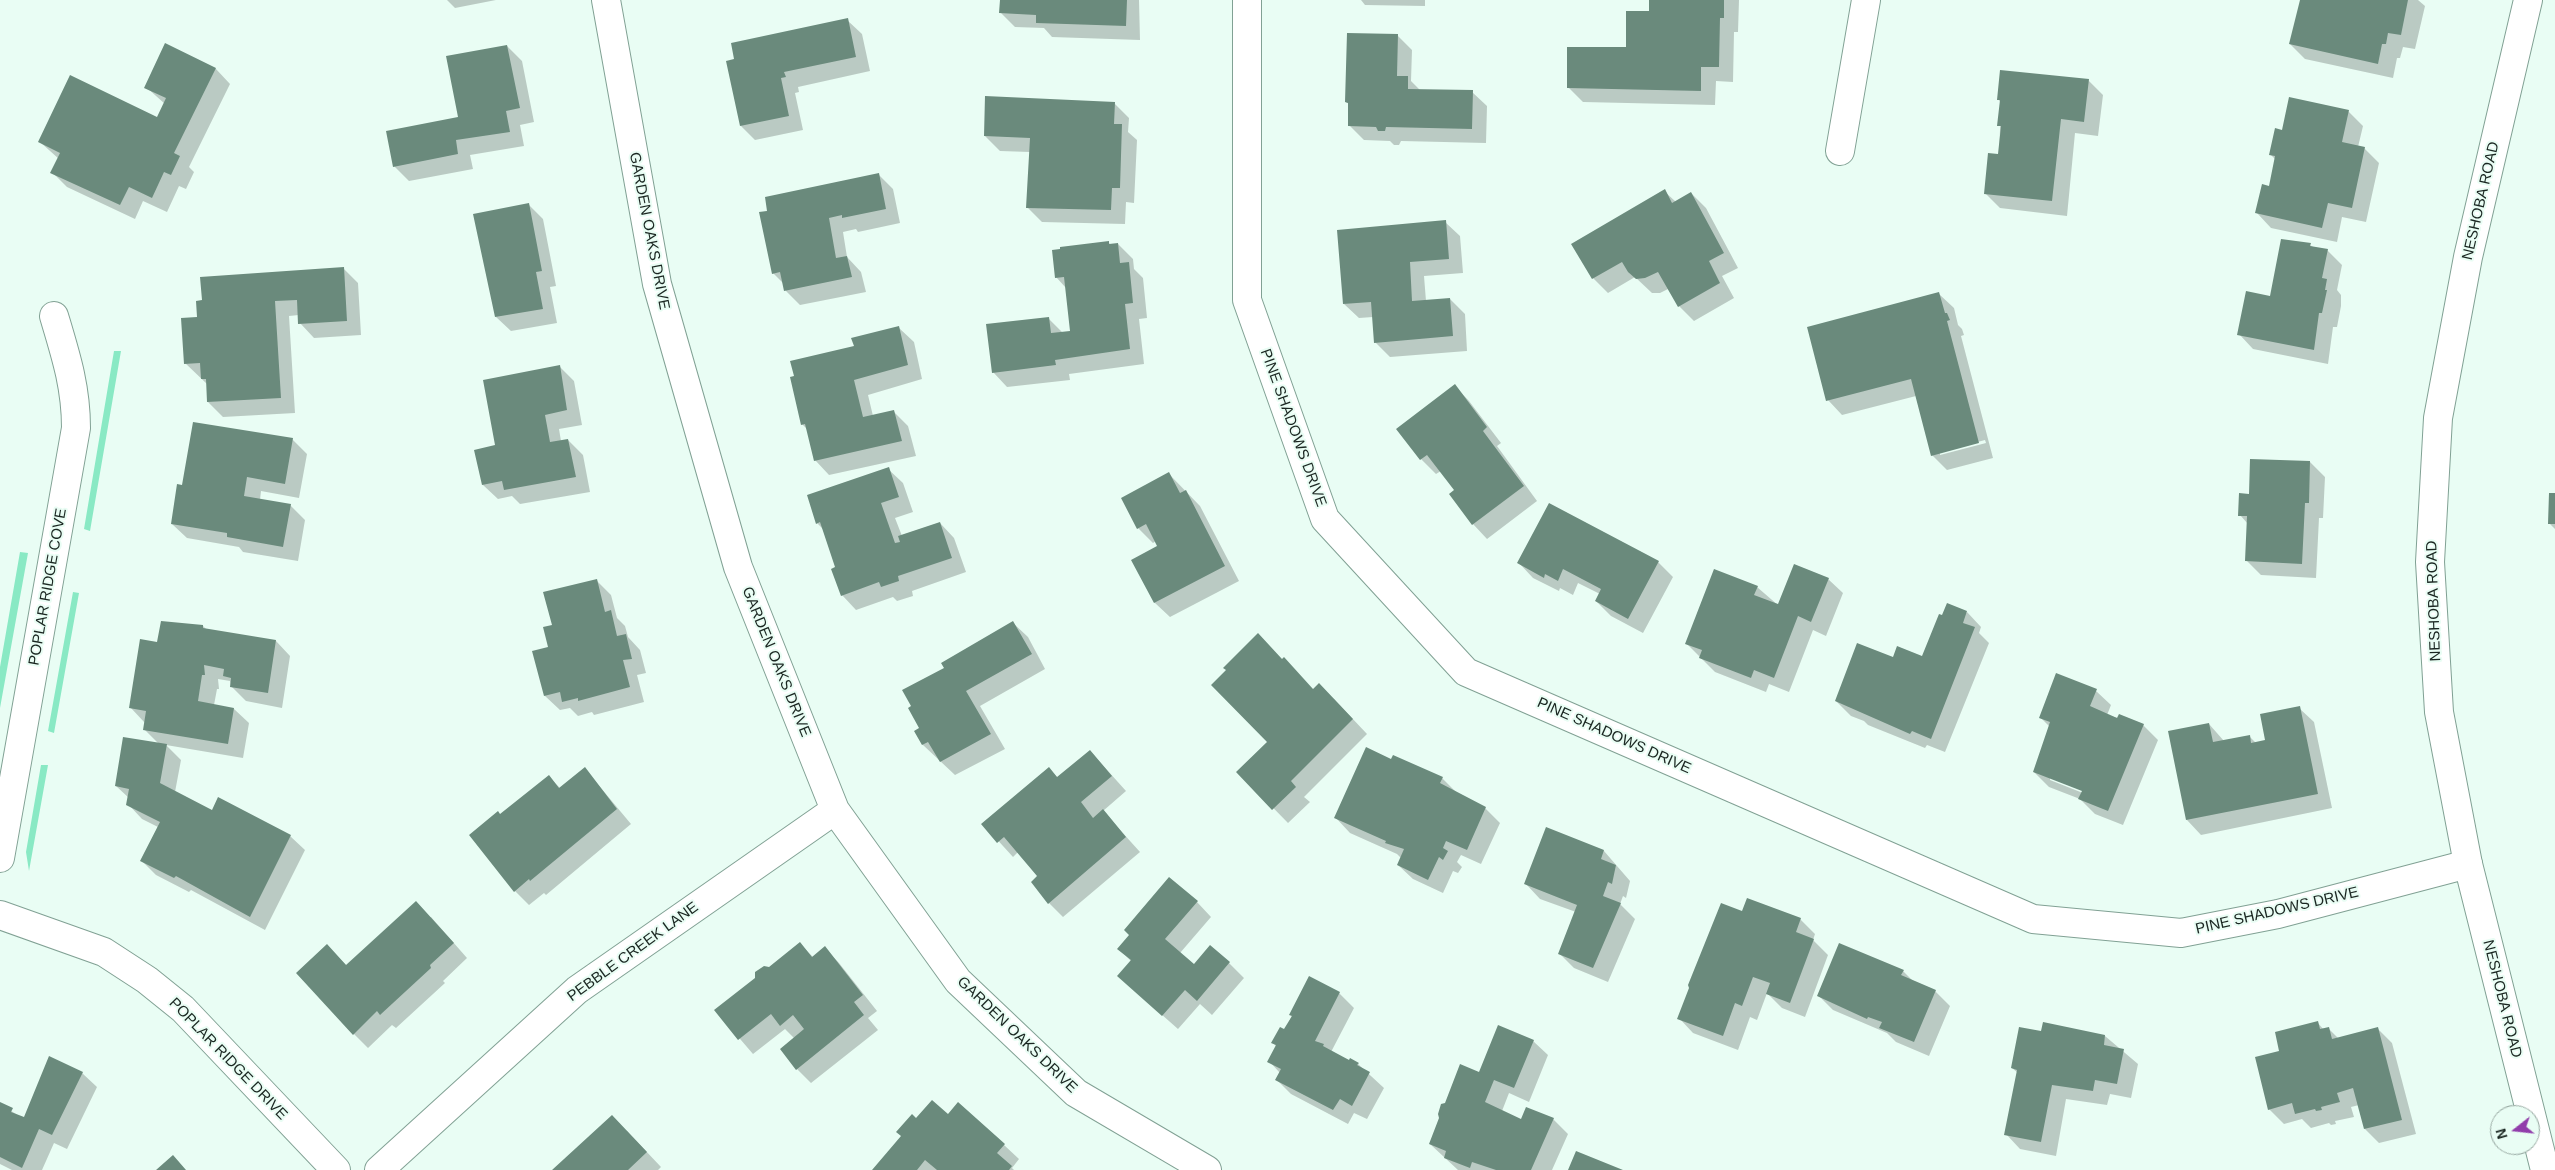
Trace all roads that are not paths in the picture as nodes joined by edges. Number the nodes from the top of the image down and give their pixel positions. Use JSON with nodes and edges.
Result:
{"nodes":[{"id":1,"x":606,"y":0,"type":"edge"},
{"id":2,"x":1247,"y":0,"type":"edge"},
{"id":3,"x":1866,"y":0,"type":"edge"},
{"id":4,"x":2528,"y":0,"type":"edge"},
{"id":5,"x":1840,"y":151,"type":"dead end"},
{"id":6,"x":54,"y":316,"type":"dead end"},
{"id":7,"x":834,"y":810,"type":"junction"},
{"id":8,"x":0,"y":858,"type":"edge"},
{"id":9,"x":2468,"y":864,"type":"junction"},
{"id":10,"x":0,"y":915,"type":"edge"},
{"id":11,"x":336,"y":1170,"type":"edge"},
{"id":12,"x":378,"y":1170,"type":"edge"},
{"id":13,"x":1207,"y":1170,"type":"edge"},
{"id":14,"x":2545,"y":1170,"type":"edge"}],
"edges":[{"from":1,"to":7,"type":"street","name":"GARDEN OAKS DRIVE"},
{"from":2,"to":9,"type":"street","name":"PINE SHADOWS DRIVE"},
{"from":3,"to":5,"type":"street"},
{"from":4,"to":9,"type":"street","name":"NESHOBA ROAD"},
{"from":6,"to":8,"type":"street","name":"POPLAR RIDGE COVE"},
{"from":7,"to":12,"type":"street","name":"PEBBLE CREEK LANE"},
{"from":7,"to":13,"type":"street","name":"GARDEN OAKS DRIVE"},
{"from":9,"to":14,"type":"street","name":"NESHOBA ROAD"},
{"from":10,"to":11,"type":"street","name":"POPLAR RIDGE DRIVE"}]}
